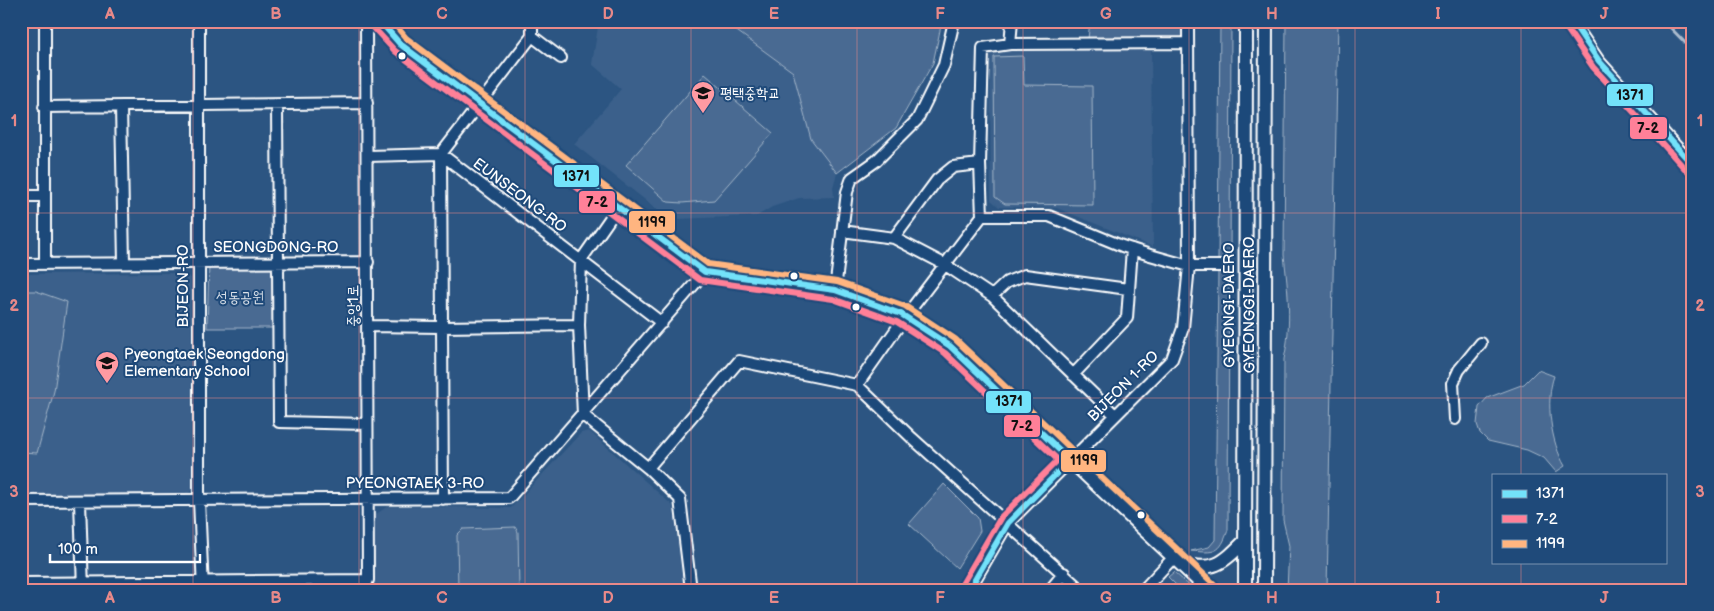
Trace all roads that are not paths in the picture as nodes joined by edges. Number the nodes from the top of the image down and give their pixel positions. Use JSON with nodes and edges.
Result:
{"nodes":[{"id":1,"x":46,"y":21,"type":"edge"},
{"id":2,"x":199,"y":21,"type":"edge"},
{"id":3,"x":366,"y":21,"type":"edge"},
{"id":4,"x":380,"y":21,"type":"edge"},
{"id":5,"x":532,"y":21,"type":"edge"},
{"id":6,"x":954,"y":21,"type":"edge"},
{"id":7,"x":1012,"y":21,"type":"edge"},
{"id":8,"x":1188,"y":21,"type":"edge"},
{"id":9,"x":1246,"y":21,"type":"edge"},
{"id":10,"x":1266,"y":21,"type":"edge"},
{"id":11,"x":1572,"y":21,"type":"edge"},
{"id":12,"x":532,"y":36,"type":"junction"},
{"id":13,"x":1188,"y":43,"type":"junction"},
{"id":14,"x":1010,"y":44,"type":"junction"},
{"id":15,"x":561,"y":58,"type":"dead end"},
{"id":16,"x":367,"y":103,"type":"junction"},
{"id":17,"x":479,"y":103,"type":"junction"},
{"id":18,"x":200,"y":105,"type":"junction"},
{"id":19,"x":277,"y":106,"type":"junction"},
{"id":20,"x":121,"y":107,"type":"junction"},
{"id":21,"x":44,"y":108,"type":"junction"},
{"id":22,"x":441,"y":154,"type":"junction"},
{"id":23,"x":368,"y":156,"type":"junction"},
{"id":24,"x":980,"y":164,"type":"junction"},
{"id":25,"x":1693,"y":165,"type":"edge"},
{"id":26,"x":21,"y":196,"type":"edge"},
{"id":27,"x":44,"y":196,"type":"junction"},
{"id":28,"x":618,"y":207,"type":"junction"},
{"id":29,"x":982,"y":216,"type":"junction"},
{"id":30,"x":842,"y":231,"type":"junction"},
{"id":31,"x":894,"y":238,"type":"junction"},
{"id":32,"x":1132,"y":249,"type":"junction"},
{"id":33,"x":581,"y":260,"type":"junction"},
{"id":34,"x":124,"y":262,"type":"junction"},
{"id":35,"x":198,"y":262,"type":"junction"},
{"id":36,"x":276,"y":262,"type":"junction"},
{"id":37,"x":368,"y":262,"type":"junction"},
{"id":38,"x":21,"y":264,"type":"edge"},
{"id":39,"x":45,"y":264,"type":"junction"},
{"id":40,"x":944,"y":264,"type":"junction"},
{"id":41,"x":1189,"y":266,"type":"junction"},
{"id":42,"x":1223,"y":266,"type":"dead end"},
{"id":43,"x":705,"y":272,"type":"junction"},
{"id":44,"x":1128,"y":289,"type":"junction"},
{"id":45,"x":836,"y":290,"type":"junction"},
{"id":46,"x":992,"y":296,"type":"junction"},
{"id":47,"x":905,"y":317,"type":"junction"},
{"id":48,"x":662,"y":323,"type":"junction"},
{"id":49,"x":579,"y":325,"type":"junction"},
{"id":50,"x":368,"y":326,"type":"junction"},
{"id":51,"x":441,"y":327,"type":"junction"},
{"id":52,"x":1481,"y":343,"type":"dead end"},
{"id":53,"x":1073,"y":375,"type":"junction"},
{"id":54,"x":857,"y":385,"type":"junction"},
{"id":55,"x":583,"y":415,"type":"junction"},
{"id":56,"x":1115,"y":416,"type":"junction"},
{"id":57,"x":1455,"y":419,"type":"dead end"},
{"id":58,"x":367,"y":424,"type":"junction"},
{"id":59,"x":1070,"y":460,"type":"junction"},
{"id":60,"x":648,"y":468,"type":"junction"},
{"id":61,"x":368,"y":498,"type":"junction"},
{"id":62,"x":444,"y":499,"type":"junction"},
{"id":63,"x":198,"y":500,"type":"junction"},
{"id":64,"x":21,"y":501,"type":"edge"},
{"id":65,"x":80,"y":502,"type":"junction"},
{"id":66,"x":1008,"y":523,"type":"junction"},
{"id":67,"x":1245,"y":541,"type":"junction"},
{"id":68,"x":1173,"y":559,"type":"junction"},
{"id":69,"x":1064,"y":573,"type":"junction"},
{"id":70,"x":203,"y":585,"type":"edge"},
{"id":71,"x":366,"y":585,"type":"edge"},
{"id":72,"x":23,"y":586,"type":"edge"},
{"id":73,"x":83,"y":586,"type":"edge"},
{"id":74,"x":137,"y":586,"type":"edge"},
{"id":75,"x":691,"y":590,"type":"edge"},
{"id":76,"x":969,"y":590,"type":"edge"},
{"id":77,"x":1050,"y":590,"type":"edge"},
{"id":78,"x":1081,"y":590,"type":"edge"},
{"id":79,"x":1143,"y":590,"type":"edge"},
{"id":80,"x":1208,"y":590,"type":"edge"},
{"id":81,"x":1244,"y":590,"type":"edge"},
{"id":82,"x":1264,"y":590,"type":"edge"}],
"edges":[{"from":1,"to":21,"type":"street"},
{"from":2,"to":18,"type":"street","name":"BIJEON-RO"},
{"from":3,"to":16,"type":"street","name":"중앙1로"},
{"from":4,"to":17,"type":"street"},
{"from":5,"to":12,"type":"street"},
{"from":6,"to":30,"type":"street"},
{"from":7,"to":14,"type":"street"},
{"from":8,"to":13,"type":"street","name":"BIJEON 1-RO"},
{"from":9,"to":67,"type":"main road","name":"GYEONGI-DAERO"},
{"from":10,"to":82,"type":"main road","name":"GYEONGGI-DAERO"},
{"from":11,"to":25,"type":"street"},
{"from":12,"to":15,"type":"street"},
{"from":12,"to":17,"type":"street"},
{"from":13,"to":14,"type":"street"},
{"from":13,"to":41,"type":"street","name":"BIJEON 1-RO"},
{"from":14,"to":24,"type":"street"},
{"from":16,"to":19,"type":"street"},
{"from":16,"to":23,"type":"street","name":"중앙1로"},
{"from":17,"to":22,"type":"street"},
{"from":17,"to":28,"type":"street"},
{"from":18,"to":19,"type":"street"},
{"from":18,"to":20,"type":"street"},
{"from":18,"to":35,"type":"street","name":"BIJEON-RO"},
{"from":19,"to":36,"type":"street"},
{"from":20,"to":21,"type":"street"},
{"from":20,"to":34,"type":"street"},
{"from":21,"to":27,"type":"street"},
{"from":22,"to":23,"type":"street"},
{"from":22,"to":33,"type":"street","name":"EUNSEONG-RO"},
{"from":22,"to":51,"type":"street"},
{"from":23,"to":37,"type":"street","name":"중앙1로"},
{"from":24,"to":29,"type":"street"},
{"from":24,"to":31,"type":"street"},
{"from":26,"to":27,"type":"street"},
{"from":27,"to":39,"type":"street"},
{"from":28,"to":33,"type":"street"},
{"from":28,"to":43,"type":"street"},
{"from":29,"to":32,"type":"street"},
{"from":29,"to":40,"type":"street"},
{"from":30,"to":31,"type":"street"},
{"from":30,"to":45,"type":"street"},
{"from":31,"to":40,"type":"street"},
{"from":32,"to":41,"type":"street"},
{"from":32,"to":44,"type":"street"},
{"from":33,"to":48,"type":"street","name":"EUNSEONG-RO"},
{"from":33,"to":49,"type":"street"},
{"from":34,"to":35,"type":"street","name":"SEONGDONG-RO"},
{"from":34,"to":39,"type":"street","name":"SEONGDONG-RO"},
{"from":35,"to":36,"type":"street","name":"SEONGDONG-RO"},
{"from":35,"to":63,"type":"street","name":"BIJEON-RO"},
{"from":36,"to":37,"type":"street","name":"SEONGDONG-RO"},
{"from":36,"to":58,"type":"street"},
{"from":37,"to":50,"type":"street","name":"중앙1로"},
{"from":38,"to":39,"type":"street","name":"SEONGDONG-RO"},
{"from":40,"to":46,"type":"street"},
{"from":40,"to":47,"type":"street"},
{"from":41,"to":42,"type":"street"},
{"from":41,"to":56,"type":"street","name":"BIJEON 1-RO"},
{"from":43,"to":45,"type":"street"},
{"from":43,"to":48,"type":"street","name":"PYEONGTAEK 3-RO"},
{"from":44,"to":46,"type":"street"},
{"from":44,"to":53,"type":"street"},
{"from":45,"to":47,"type":"street"},
{"from":46,"to":53,"type":"street"},
{"from":47,"to":54,"type":"street"},
{"from":47,"to":59,"type":"street"},
{"from":48,"to":55,"type":"street","name":"PYEONGTAEK 3-RO"},
{"from":49,"to":51,"type":"street"},
{"from":49,"to":55,"type":"street"},
{"from":50,"to":51,"type":"street"},
{"from":50,"to":58,"type":"street","name":"중앙1로"},
{"from":51,"to":62,"type":"street"},
{"from":52,"to":57,"type":"street"},
{"from":53,"to":56,"type":"street"},
{"from":54,"to":60,"type":"street"},
{"from":54,"to":66,"type":"street"},
{"from":55,"to":60,"type":"street"},
{"from":55,"to":62,"type":"street","name":"PYEONGTAEK 3-RO"},
{"from":56,"to":59,"type":"street","name":"BIJEON 1-RO"},
{"from":58,"to":61,"type":"street","name":"중앙1로"},
{"from":59,"to":66,"type":"street","name":"BIJEON 1-RO"},
{"from":59,"to":68,"type":"main road"},
{"from":60,"to":75,"type":"street"},
{"from":61,"to":62,"type":"street","name":"PYEONGTAEK 3-RO"},
{"from":61,"to":63,"type":"street","name":"PYEONGTAEK 3-RO"},
{"from":61,"to":71,"type":"street","name":"중앙1로"},
{"from":63,"to":65,"type":"street","name":"PYEONGTAEK 3-RO"},
{"from":63,"to":70,"type":"street","name":"BIJEON-RO"},
{"from":64,"to":65,"type":"street","name":"PYEONGTAEK 3-RO"},
{"from":65,"to":73,"type":"street"},
{"from":66,"to":69,"type":"street"},
{"from":66,"to":76,"type":"street","name":"BIJEON 1-RO"},
{"from":67,"to":68,"type":"main road"},
{"from":67,"to":81,"type":"main road","name":"GYEONGI-DAERO"},
{"from":68,"to":79,"type":"street"},
{"from":68,"to":80,"type":"main road"},
{"from":69,"to":77,"type":"street"},
{"from":69,"to":78,"type":"street"},
{"from":70,"to":71,"type":"street"},
{"from":70,"to":74,"type":"street"},
{"from":72,"to":73,"type":"street"},
{"from":73,"to":74,"type":"street"}]}
